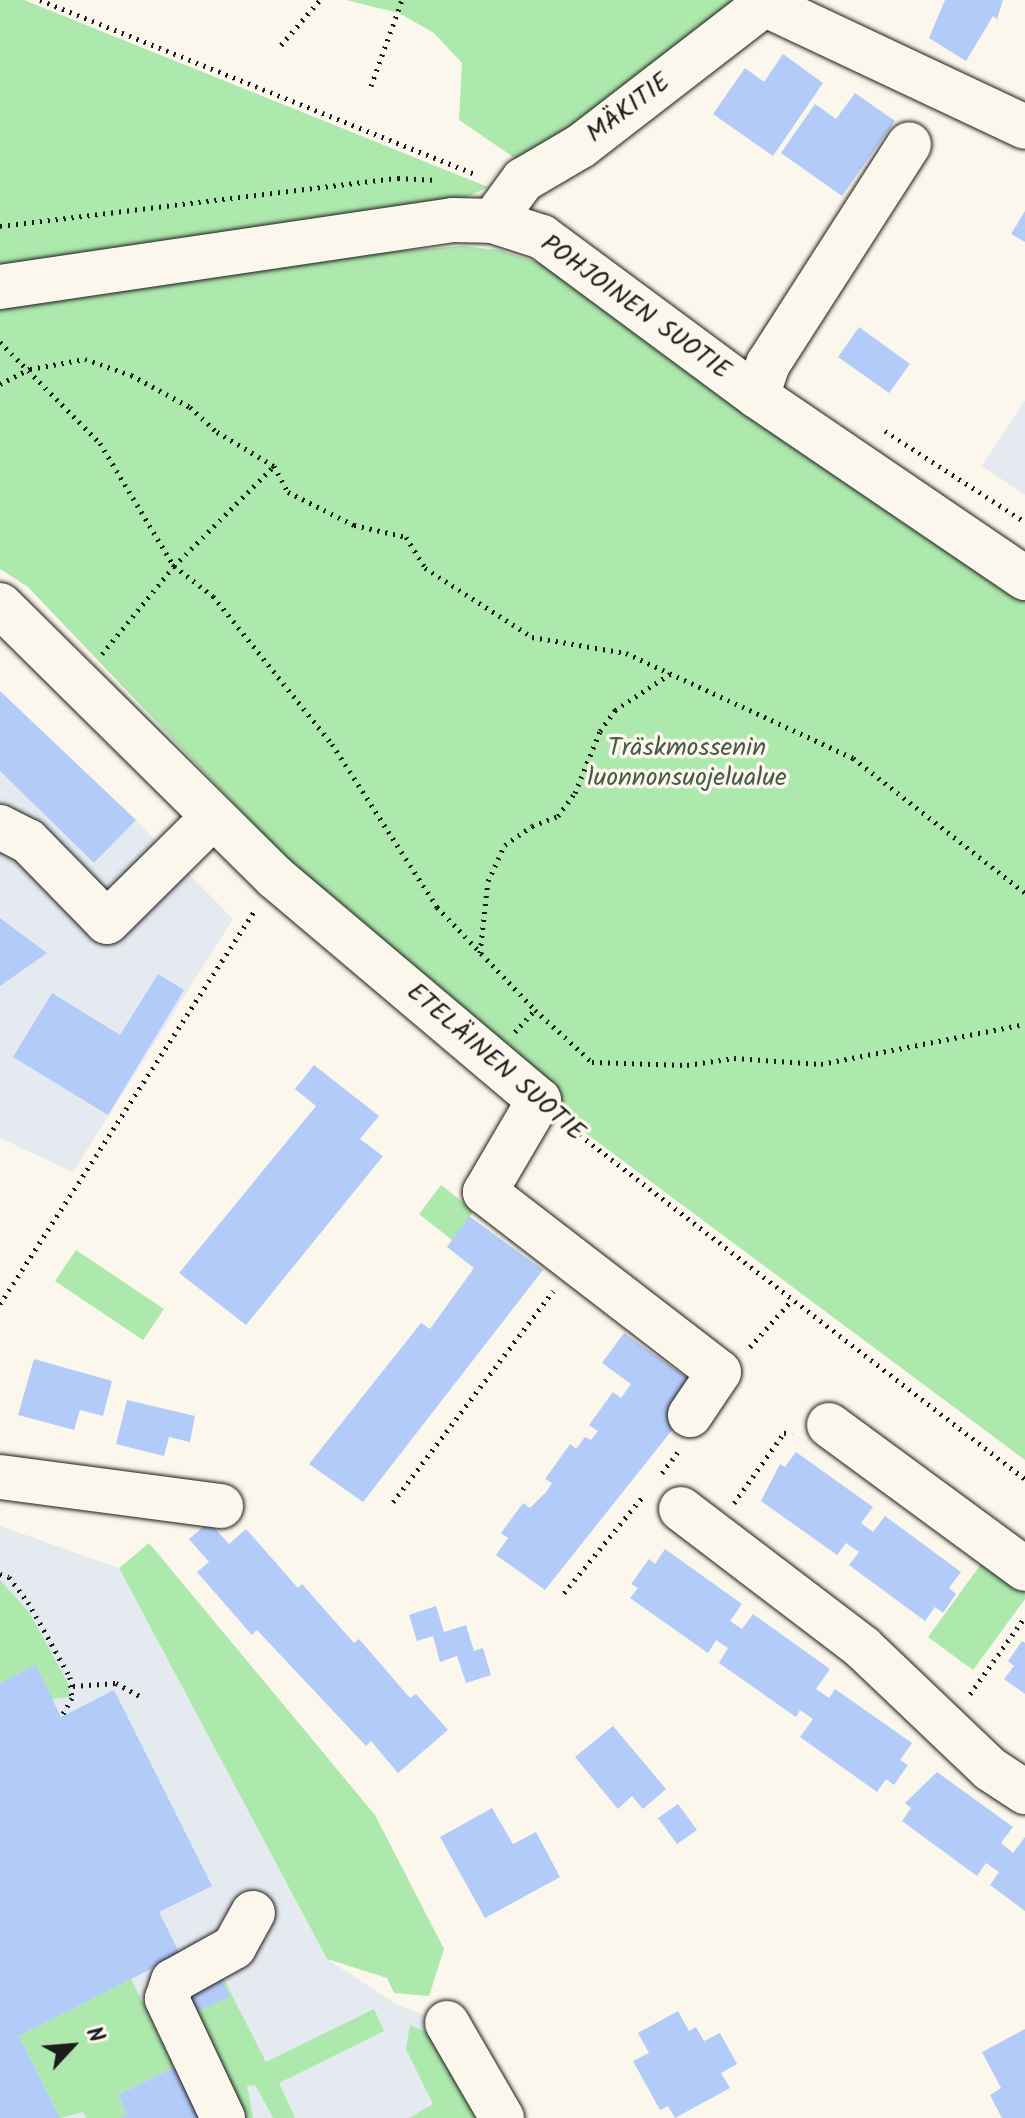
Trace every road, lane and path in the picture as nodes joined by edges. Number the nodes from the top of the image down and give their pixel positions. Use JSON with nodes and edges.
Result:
{"nodes":[{"id":1,"x":40,"y":0,"type":"edge"},
{"id":2,"x":320,"y":0,"type":"edge"},
{"id":3,"x":402,"y":0,"type":"edge"},
{"id":4,"x":768,"y":2,"type":"edge"},
{"id":5,"x":281,"y":45,"type":"dead end"},
{"id":6,"x":371,"y":86,"type":"dead end"},
{"id":7,"x":1025,"y":127,"type":"edge"},
{"id":8,"x":909,"y":144,"type":"dead end"},
{"id":9,"x":490,"y":200,"type":"junction"},
{"id":10,"x":0,"y":287,"type":"edge"},
{"id":11,"x":0,"y":342,"type":"edge"},
{"id":12,"x":30,"y":369,"type":"junction"},
{"id":13,"x":0,"y":384,"type":"edge"},
{"id":14,"x":757,"y":396,"type":"junction"},
{"id":15,"x":274,"y":466,"type":"junction"},
{"id":16,"x":1020,"y":565,"type":"edge"},
{"id":17,"x":174,"y":566,"type":"junction"},
{"id":18,"x":0,"y":605,"type":"edge"},
{"id":19,"x":93,"y":664,"type":"dead end"},
{"id":20,"x":670,"y":674,"type":"junction"},
{"id":21,"x":213,"y":817,"type":"junction"},
{"id":22,"x":0,"y":827,"type":"edge"},
{"id":23,"x":276,"y":878,"type":"junction"},
{"id":24,"x":1025,"y":893,"type":"edge"},
{"id":25,"x":480,"y":954,"type":"junction"},
{"id":26,"x":535,"y":1010,"type":"junction"},
{"id":27,"x":1025,"y":1024,"type":"edge"},
{"id":28,"x":511,"y":1041,"type":"dead end"},
{"id":29,"x":539,"y":1100,"type":"junction"},
{"id":30,"x":576,"y":1262,"type":"junction"},
{"id":31,"x":792,"y":1300,"type":"junction"},
{"id":32,"x":0,"y":1304,"type":"edge"},
{"id":33,"x":719,"y":1372,"type":"junction"},
{"id":34,"x":690,"y":1415,"type":"dead end"},
{"id":35,"x":829,"y":1425,"type":"joint"},
{"id":36,"x":0,"y":1477,"type":"edge"},
{"id":37,"x":1025,"y":1479,"type":"edge"},
{"id":38,"x":393,"y":1502,"type":"dead end"},
{"id":39,"x":221,"y":1506,"type":"dead end"},
{"id":40,"x":678,"y":1513,"type":"junction"},
{"id":41,"x":1025,"y":1569,"type":"edge"},
{"id":42,"x":0,"y":1574,"type":"edge"},
{"id":43,"x":564,"y":1593,"type":"dead end"},
{"id":44,"x":1025,"y":1617,"type":"edge"},
{"id":45,"x":73,"y":1686,"type":"junction"},
{"id":46,"x":143,"y":1698,"type":"dead end"},
{"id":47,"x":61,"y":1717,"type":"dead end"},
{"id":48,"x":946,"y":1727,"type":"junction"},
{"id":49,"x":1025,"y":1792,"type":"edge"},
{"id":50,"x":253,"y":1913,"type":"dead end"},
{"id":51,"x":447,"y":2023,"type":"dead end"},
{"id":52,"x":223,"y":2118,"type":"edge"},
{"id":53,"x":502,"y":2118,"type":"edge"}],
"edges":[{"from":1,"to":9,"type":"path"},
{"from":2,"to":5,"type":"path"},
{"from":3,"to":6,"type":"path"},
{"from":4,"to":7,"type":"street"},
{"from":4,"to":9,"type":"street","name":"MÄKITIE"},
{"from":8,"to":14,"type":"street"},
{"from":9,"to":10,"type":"street","name":"POHJOINEN SUOTIE"},
{"from":9,"to":14,"type":"street","name":"POHJOINEN SUOTIE"},
{"from":11,"to":12,"type":"path"},
{"from":12,"to":13,"type":"path"},
{"from":12,"to":15,"type":"path"},
{"from":12,"to":17,"type":"path"},
{"from":14,"to":16,"type":"street","name":"POHJOINEN SUOTIE"},
{"from":15,"to":17,"type":"path"},
{"from":15,"to":20,"type":"path"},
{"from":17,"to":19,"type":"path"},
{"from":17,"to":25,"type":"path"},
{"from":18,"to":21,"type":"street","name":"ETELÄINEN SUOTIE"},
{"from":20,"to":24,"type":"path"},
{"from":20,"to":25,"type":"path"},
{"from":21,"to":22,"type":"street"},
{"from":21,"to":23,"type":"street","name":"ETELÄINEN SUOTIE"},
{"from":23,"to":29,"type":"street","name":"ETELÄINEN SUOTIE"},
{"from":23,"to":32,"type":"path"},
{"from":25,"to":26,"type":"path"},
{"from":26,"to":27,"type":"path"},
{"from":26,"to":28,"type":"path"},
{"from":29,"to":30,"type":"street"},
{"from":29,"to":31,"type":"path","name":"ETELÄINEN SUOTIE"},
{"from":30,"to":33,"type":"street"},
{"from":30,"to":38,"type":"path"},
{"from":31,"to":33,"type":"path"},
{"from":31,"to":37,"type":"path","name":"ETELÄINEN SUOTIE"},
{"from":33,"to":34,"type":"street"},
{"from":35,"to":40,"type":"path"},
{"from":35,"to":41,"type":"street"},
{"from":36,"to":39,"type":"street"},
{"from":40,"to":43,"type":"path"},
{"from":40,"to":48,"type":"street"},
{"from":42,"to":45,"type":"path"},
{"from":44,"to":48,"type":"path"},
{"from":45,"to":46,"type":"path"},
{"from":45,"to":47,"type":"path"},
{"from":48,"to":49,"type":"street"},
{"from":50,"to":52,"type":"street"},
{"from":51,"to":53,"type":"street"}]}
